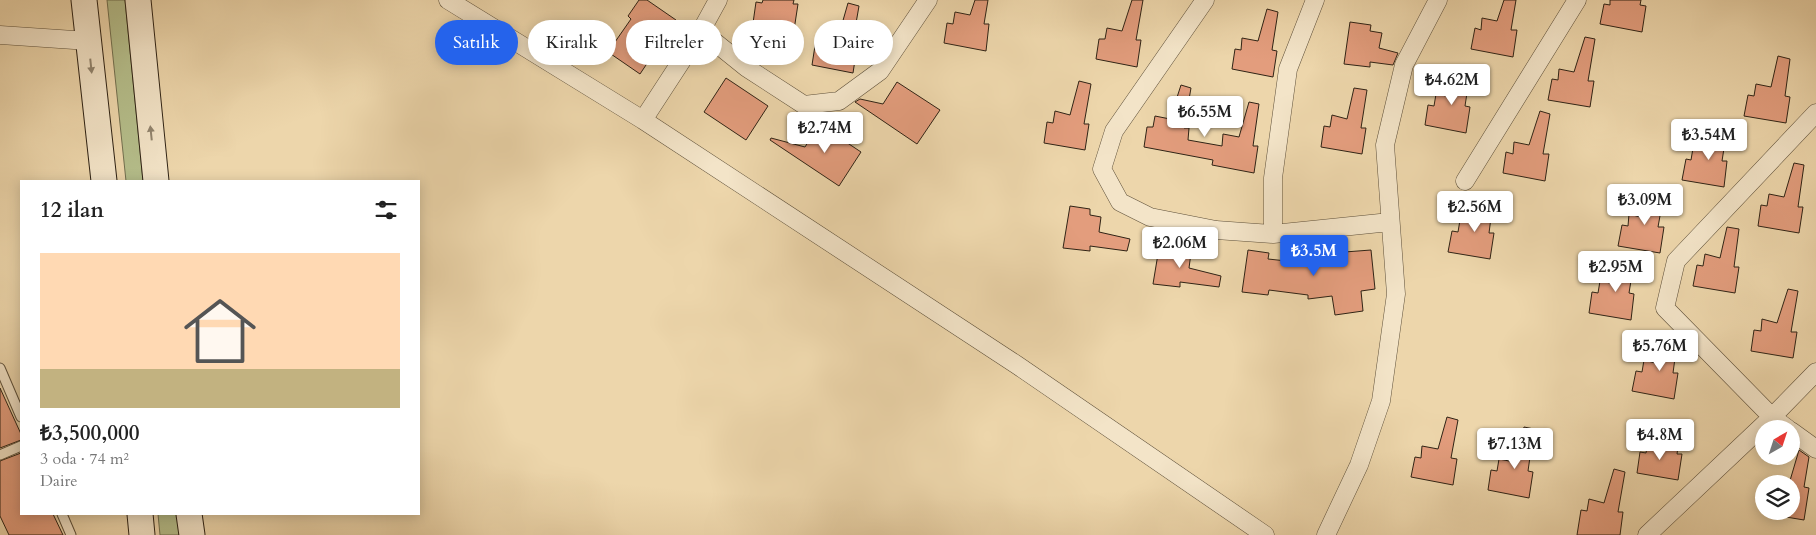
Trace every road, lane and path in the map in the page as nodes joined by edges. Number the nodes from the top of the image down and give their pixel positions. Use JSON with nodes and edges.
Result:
{"nodes":[{"id":1,"x":84,"y":0,"type":"edge"},
{"id":2,"x":138,"y":0,"type":"edge"},
{"id":3,"x":448,"y":0,"type":"edge"},
{"id":4,"x":718,"y":0,"type":"edge"},
{"id":5,"x":928,"y":0,"type":"edge"},
{"id":6,"x":1205,"y":0,"type":"edge"},
{"id":7,"x":1315,"y":0,"type":"edge"},
{"id":8,"x":1438,"y":0,"type":"edge"},
{"id":9,"x":1577,"y":0,"type":"edge"},
{"id":10,"x":707,"y":20,"type":"edge"},
{"id":11,"x":0,"y":35,"type":"edge"},
{"id":12,"x":88,"y":40,"type":"junction"},
{"id":13,"x":722,"y":48,"type":"edge"},
{"id":14,"x":679,"y":65,"type":"edge"},
{"id":15,"x":1816,"y":113,"type":"edge"},
{"id":16,"x":643,"y":120,"type":"junction"},
{"id":17,"x":104,"y":180,"type":"edge"},
{"id":18,"x":156,"y":180,"type":"edge"},
{"id":19,"x":1465,"y":181,"type":"dead end"},
{"id":20,"x":1390,"y":222,"type":"junction"},
{"id":21,"x":1273,"y":234,"type":"junction"},
{"id":22,"x":0,"y":368,"type":"edge"},
{"id":23,"x":1816,"y":372,"type":"edge"},
{"id":24,"x":20,"y":415,"type":"edge"},
{"id":25,"x":1772,"y":417,"type":"junction"},
{"id":26,"x":1776,"y":420,"type":"edge"},
{"id":27,"x":1800,"y":437,"type":"edge"},
{"id":28,"x":20,"y":446,"type":"edge"},
{"id":29,"x":1816,"y":449,"type":"edge"},
{"id":30,"x":0,"y":455,"type":"edge"},
{"id":31,"x":62,"y":515,"type":"edge"},
{"id":32,"x":140,"y":515,"type":"edge"},
{"id":33,"x":190,"y":515,"type":"edge"},
{"id":34,"x":71,"y":535,"type":"edge"},
{"id":35,"x":142,"y":535,"type":"edge"},
{"id":36,"x":192,"y":535,"type":"edge"},
{"id":37,"x":1265,"y":535,"type":"edge"},
{"id":38,"x":1326,"y":535,"type":"edge"},
{"id":39,"x":1647,"y":535,"type":"edge"}],
"edges":[{"from":1,"to":12,"type":"main road"},
{"from":18,"to":2,"type":"main road","one_way":true},
{"from":3,"to":16,"type":"street"},
{"from":4,"to":10,"type":"street"},
{"from":5,"to":13,"type":"street"},
{"from":6,"to":21,"type":"street"},
{"from":7,"to":21,"type":"street"},
{"from":8,"to":20,"type":"street"},
{"from":9,"to":19,"type":"street"},
{"from":11,"to":12,"type":"street"},
{"from":12,"to":17,"type":"main road","one_way":true},
{"from":14,"to":16,"type":"street"},
{"from":15,"to":25,"type":"street"},
{"from":16,"to":37,"type":"street"},
{"from":20,"to":21,"type":"street"},
{"from":20,"to":38,"type":"street"},
{"from":22,"to":24,"type":"lane"},
{"from":23,"to":25,"type":"street"},
{"from":25,"to":26,"type":"street"},
{"from":25,"to":39,"type":"street"},
{"from":27,"to":29,"type":"street"},
{"from":28,"to":30,"type":"lane"},
{"from":31,"to":34,"type":"lane"},
{"from":32,"to":35,"type":"main road"},
{"from":33,"to":36,"type":"main road"}]}
